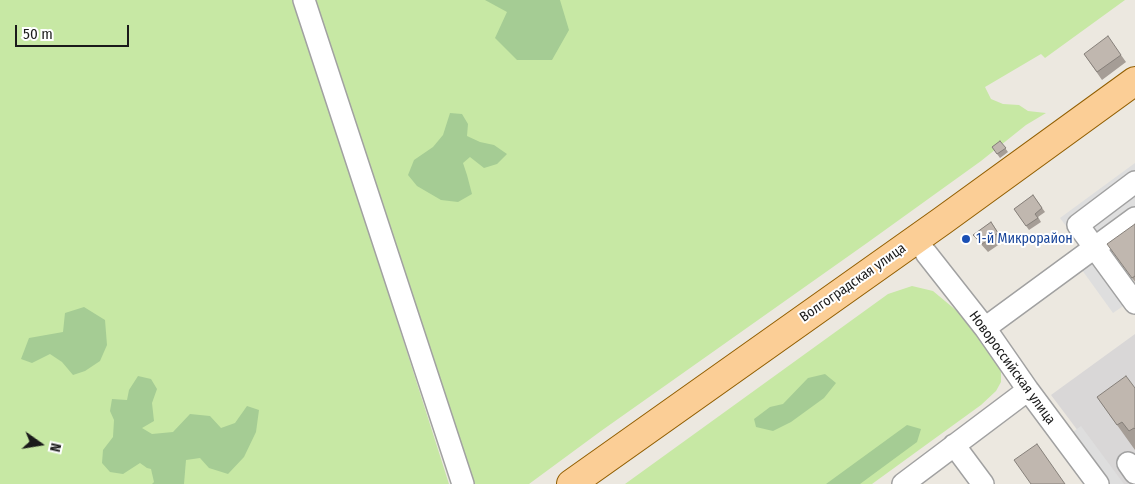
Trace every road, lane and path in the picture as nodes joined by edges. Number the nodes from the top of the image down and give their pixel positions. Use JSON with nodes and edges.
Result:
{"nodes":[{"id":1,"x":304,"y":0,"type":"edge"},
{"id":2,"x":1135,"y":81,"type":"edge"},
{"id":3,"x":1135,"y":102,"type":"edge"},
{"id":4,"x":1135,"y":182,"type":"edge"},
{"id":5,"x":1135,"y":218,"type":"edge"},
{"id":6,"x":1094,"y":248,"type":"junction"},
{"id":7,"x":926,"y":253,"type":"junction"},
{"id":8,"x":1135,"y":303,"type":"edge"},
{"id":9,"x":985,"y":328,"type":"junction"},
{"id":10,"x":1028,"y":390,"type":"junction"},
{"id":11,"x":954,"y":446,"type":"junction"},
{"id":12,"x":929,"y":476,"type":"edge"},
{"id":13,"x":463,"y":484,"type":"edge"},
{"id":14,"x":571,"y":484,"type":"edge"},
{"id":15,"x":600,"y":484,"type":"edge"},
{"id":16,"x":903,"y":484,"type":"edge"},
{"id":17,"x":983,"y":484,"type":"edge"},
{"id":18,"x":1098,"y":484,"type":"edge"}],
"edges":[{"from":1,"to":13,"type":"street"},
{"from":2,"to":14,"type":"main road","name":"Волгоградская улица"},
{"from":3,"to":7,"type":"main road","name":"Волгоградская улица"},
{"from":4,"to":6,"type":"street"},
{"from":5,"to":6,"type":"street"},
{"from":6,"to":8,"type":"street"},
{"from":6,"to":9,"type":"street"},
{"from":7,"to":9,"type":"street","name":"Новороссийская улица"},
{"from":7,"to":15,"type":"main road","name":"Волгоградская улица"},
{"from":9,"to":10,"type":"street","name":"Новороссийская улица"},
{"from":10,"to":11,"type":"street"},
{"from":10,"to":18,"type":"street","name":"Новороссийская улица"},
{"from":11,"to":12,"type":"street"},
{"from":11,"to":17,"type":"street"},
{"from":12,"to":16,"type":"street"}]}
